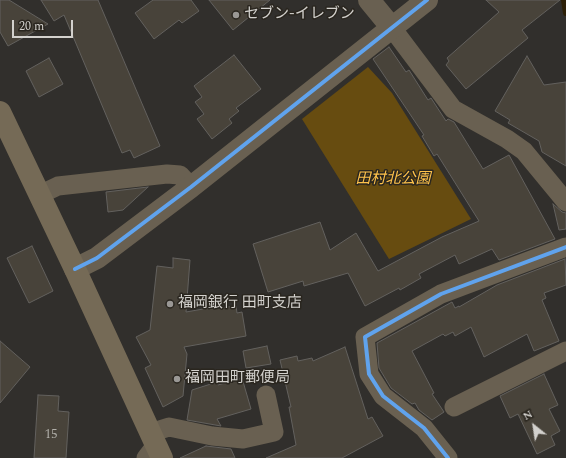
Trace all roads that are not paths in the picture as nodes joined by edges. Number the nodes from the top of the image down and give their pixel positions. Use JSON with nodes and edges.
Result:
{"nodes":[{"id":1,"x":369,"y":0,"type":"edge"},
{"id":2,"x":427,"y":0,"type":"edge"},
{"id":3,"x":392,"y":28,"type":"junction"},
{"id":4,"x":0,"y":112,"type":"edge"},
{"id":5,"x":191,"y":188,"type":"junction"},
{"id":6,"x":39,"y":195,"type":"junction"},
{"id":7,"x":566,"y":202,"type":"edge"},
{"id":8,"x":566,"y":247,"type":"edge"},
{"id":9,"x":75,"y":269,"type":"junction"},
{"id":10,"x":566,"y":351,"type":"edge"},
{"id":11,"x":266,"y":395,"type":"dead end"},
{"id":12,"x":454,"y":406,"type":"dead end"},
{"id":13,"x":154,"y":449,"type":"edge"},
{"id":14,"x":448,"y":458,"type":"edge"}],
"edges":[{"from":1,"to":3,"type":"street"},
{"from":2,"to":3,"type":"street"},
{"from":3,"to":5,"type":"street"},
{"from":3,"to":7,"type":"street"},
{"from":4,"to":6,"type":"main road"},
{"from":5,"to":6,"type":"street"},
{"from":5,"to":9,"type":"street"},
{"from":6,"to":9,"type":"main road"},
{"from":8,"to":14,"type":"street"},
{"from":9,"to":13,"type":"main road"},
{"from":10,"to":12,"type":"street"},
{"from":11,"to":13,"type":"street"}]}
